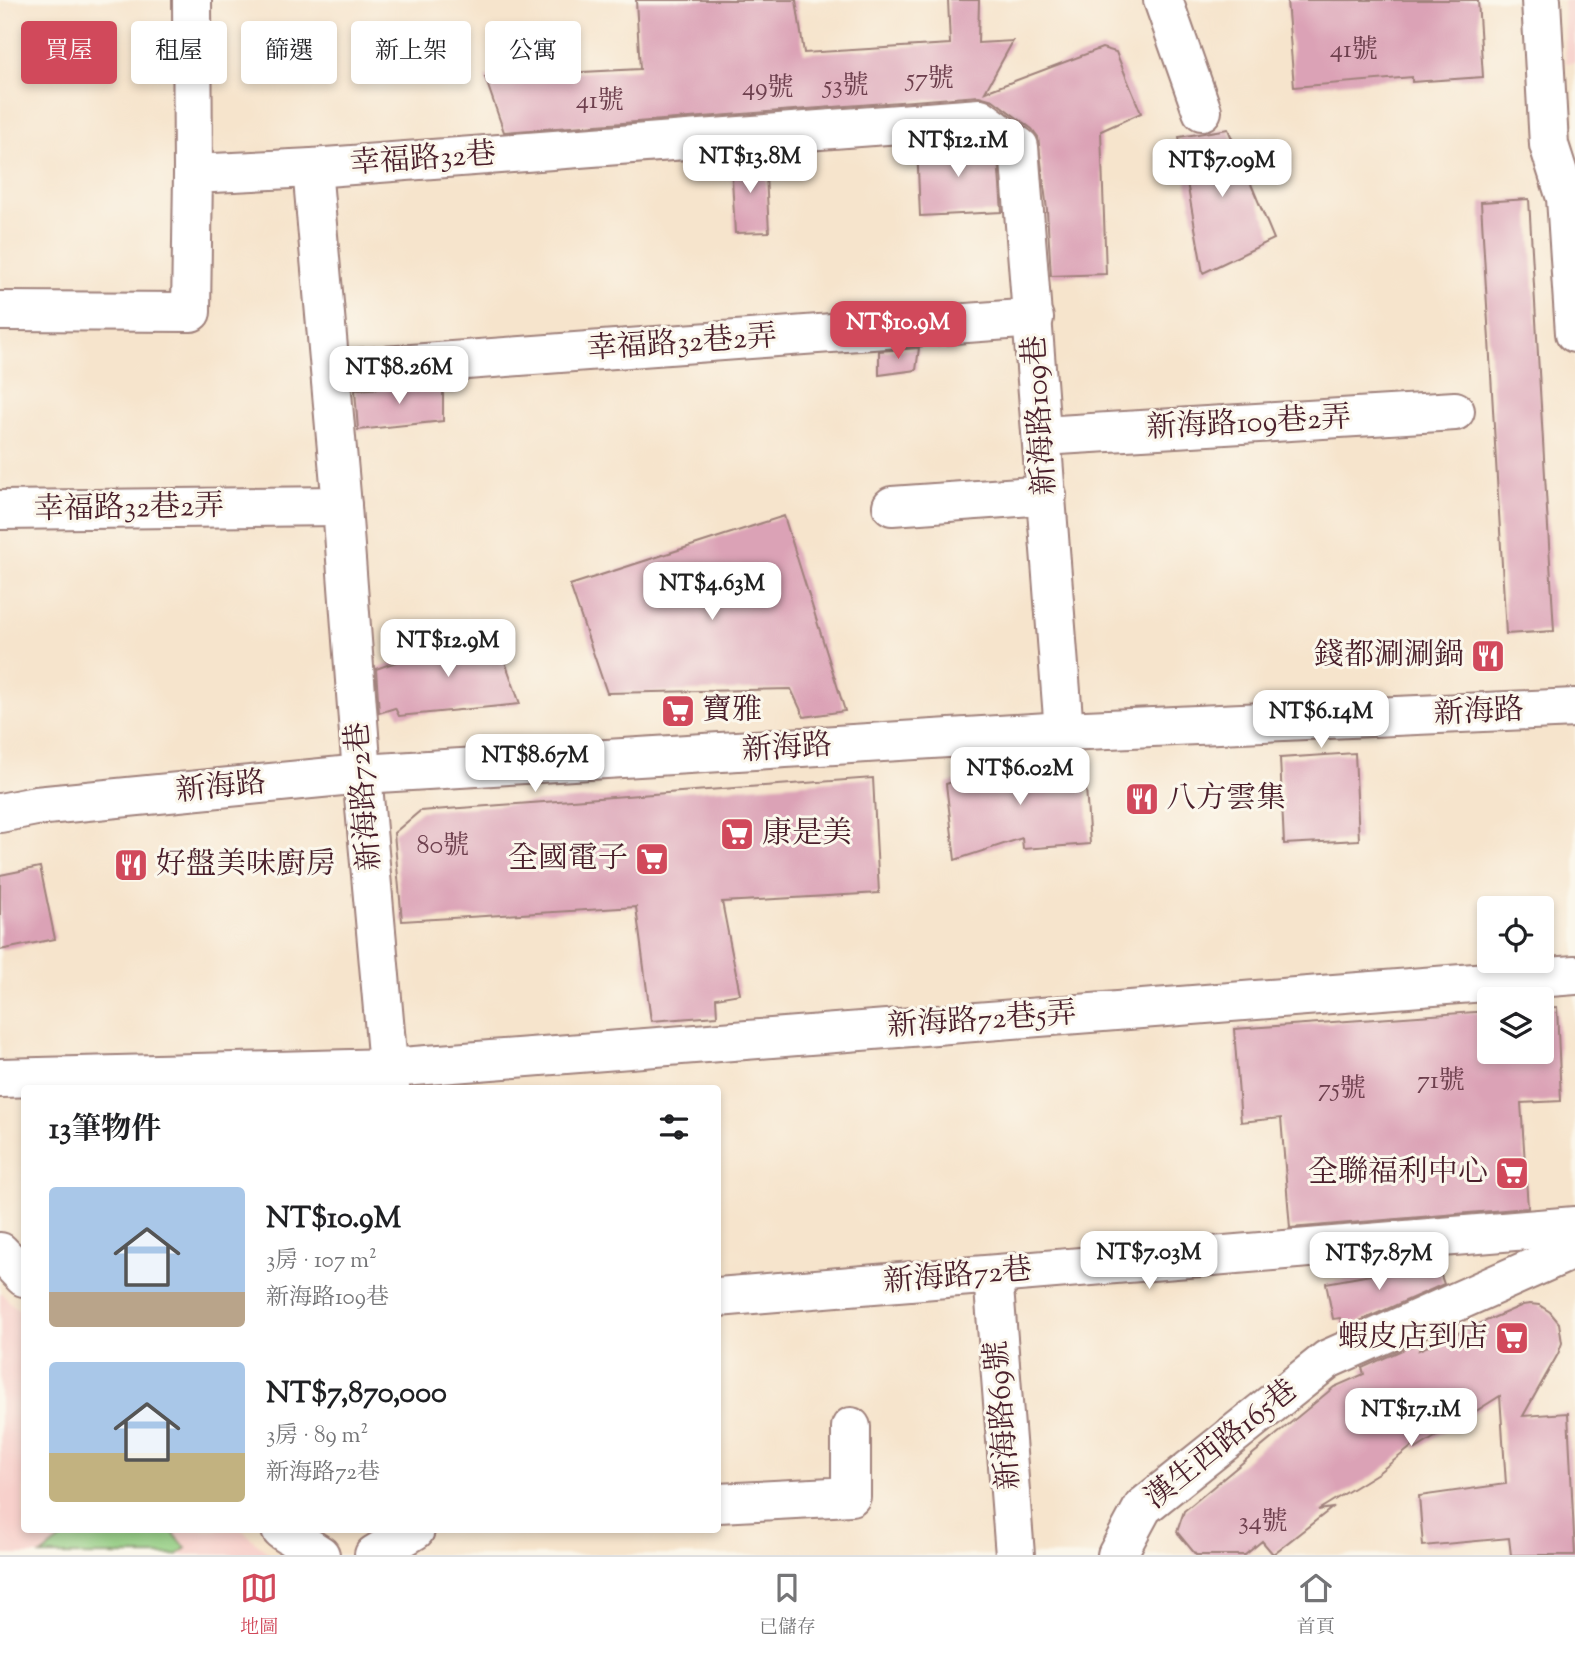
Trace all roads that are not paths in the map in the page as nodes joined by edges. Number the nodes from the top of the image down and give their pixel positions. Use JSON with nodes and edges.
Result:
{"nodes":[{"id":1,"x":192,"y":0,"type":"edge"},
{"id":2,"x":1163,"y":0,"type":"edge"},
{"id":3,"x":1541,"y":0,"type":"edge"},
{"id":4,"x":1202,"y":111,"type":"dead end"},
{"id":5,"x":980,"y":118,"type":"joint"},
{"id":6,"x":312,"y":168,"type":"junction"},
{"id":7,"x":193,"y":174,"type":"junction"},
{"id":8,"x":1571,"y":198,"type":"edge"},
{"id":9,"x":0,"y":310,"type":"edge"},
{"id":10,"x":1034,"y":318,"type":"junction"},
{"id":11,"x":1575,"y":333,"type":"edge"},
{"id":12,"x":331,"y":370,"type":"junction"},
{"id":13,"x":1455,"y":411,"type":"dead end"},
{"id":14,"x":1042,"y":436,"type":"junction"},
{"id":15,"x":1047,"y":495,"type":"junction"},
{"id":16,"x":342,"y":506,"type":"junction"},
{"id":17,"x":892,"y":506,"type":"dead end"},
{"id":18,"x":0,"y":510,"type":"edge"},
{"id":19,"x":1575,"y":708,"type":"edge"},
{"id":20,"x":1064,"y":732,"type":"junction"},
{"id":21,"x":362,"y":774,"type":"junction"},
{"id":22,"x":0,"y":813,"type":"edge"},
{"id":23,"x":1575,"y":975,"type":"edge"},
{"id":24,"x":0,"y":1078,"type":"edge"},
{"id":25,"x":389,"y":1078,"type":"edge"},
{"id":26,"x":1575,"y":1226,"type":"edge"},
{"id":27,"x":1575,"y":1249,"type":"edge"},
{"id":28,"x":0,"y":1252,"type":"edge"},
{"id":29,"x":21,"y":1274,"type":"edge"},
{"id":30,"x":993,"y":1275,"type":"junction"},
{"id":31,"x":721,"y":1297,"type":"edge"},
{"id":32,"x":851,"y":1427,"type":"dead end"},
{"id":33,"x":721,"y":1503,"type":"edge"},
{"id":34,"x":286,"y":1533,"type":"edge"},
{"id":35,"x":410,"y":1533,"type":"edge"},
{"id":36,"x":320,"y":1555,"type":"edge"},
{"id":37,"x":374,"y":1555,"type":"edge"},
{"id":38,"x":1015,"y":1555,"type":"edge"},
{"id":39,"x":1117,"y":1555,"type":"edge"}],
"edges":[{"from":1,"to":7,"type":"street"},
{"from":2,"to":4,"type":"street"},
{"from":3,"to":8,"type":"street"},
{"from":5,"to":6,"type":"street","name":"幸福路32巷"},
{"from":5,"to":10,"type":"street","name":"新海路109巷"},
{"from":6,"to":7,"type":"street","name":"幸福路32巷"},
{"from":6,"to":12,"type":"street","name":"新海路72巷"},
{"from":7,"to":9,"type":"street"},
{"from":8,"to":11,"type":"street"},
{"from":10,"to":12,"type":"street","name":"幸福路32巷2弄"},
{"from":10,"to":14,"type":"street","name":"新海路109巷"},
{"from":12,"to":16,"type":"street","name":"新海路72巷"},
{"from":13,"to":14,"type":"street","name":"新海路109巷2弄"},
{"from":14,"to":15,"type":"street","name":"新海路109巷"},
{"from":15,"to":17,"type":"street"},
{"from":15,"to":20,"type":"street","name":"新海路109巷"},
{"from":16,"to":18,"type":"street","name":"幸福路32巷2弄"},
{"from":16,"to":21,"type":"street","name":"新海路72巷"},
{"from":19,"to":20,"type":"street","name":"新海路"},
{"from":20,"to":21,"type":"street","name":"新海路"},
{"from":21,"to":22,"type":"street","name":"新海路"},
{"from":21,"to":25,"type":"street","name":"新海路72巷"},
{"from":23,"to":25,"type":"street","name":"新海路72巷5弄"},
{"from":24,"to":25,"type":"street","name":"新海路72巷5弄"},
{"from":26,"to":30,"type":"street","name":"新海路72巷"},
{"from":27,"to":39,"type":"street","name":"漢生西路165巷"},
{"from":28,"to":29,"type":"street"},
{"from":30,"to":31,"type":"street","name":"新海路72巷"},
{"from":30,"to":38,"type":"street","name":"新海路69號"},
{"from":32,"to":33,"type":"street"},
{"from":34,"to":36,"type":"street"},
{"from":35,"to":37,"type":"street"}]}
